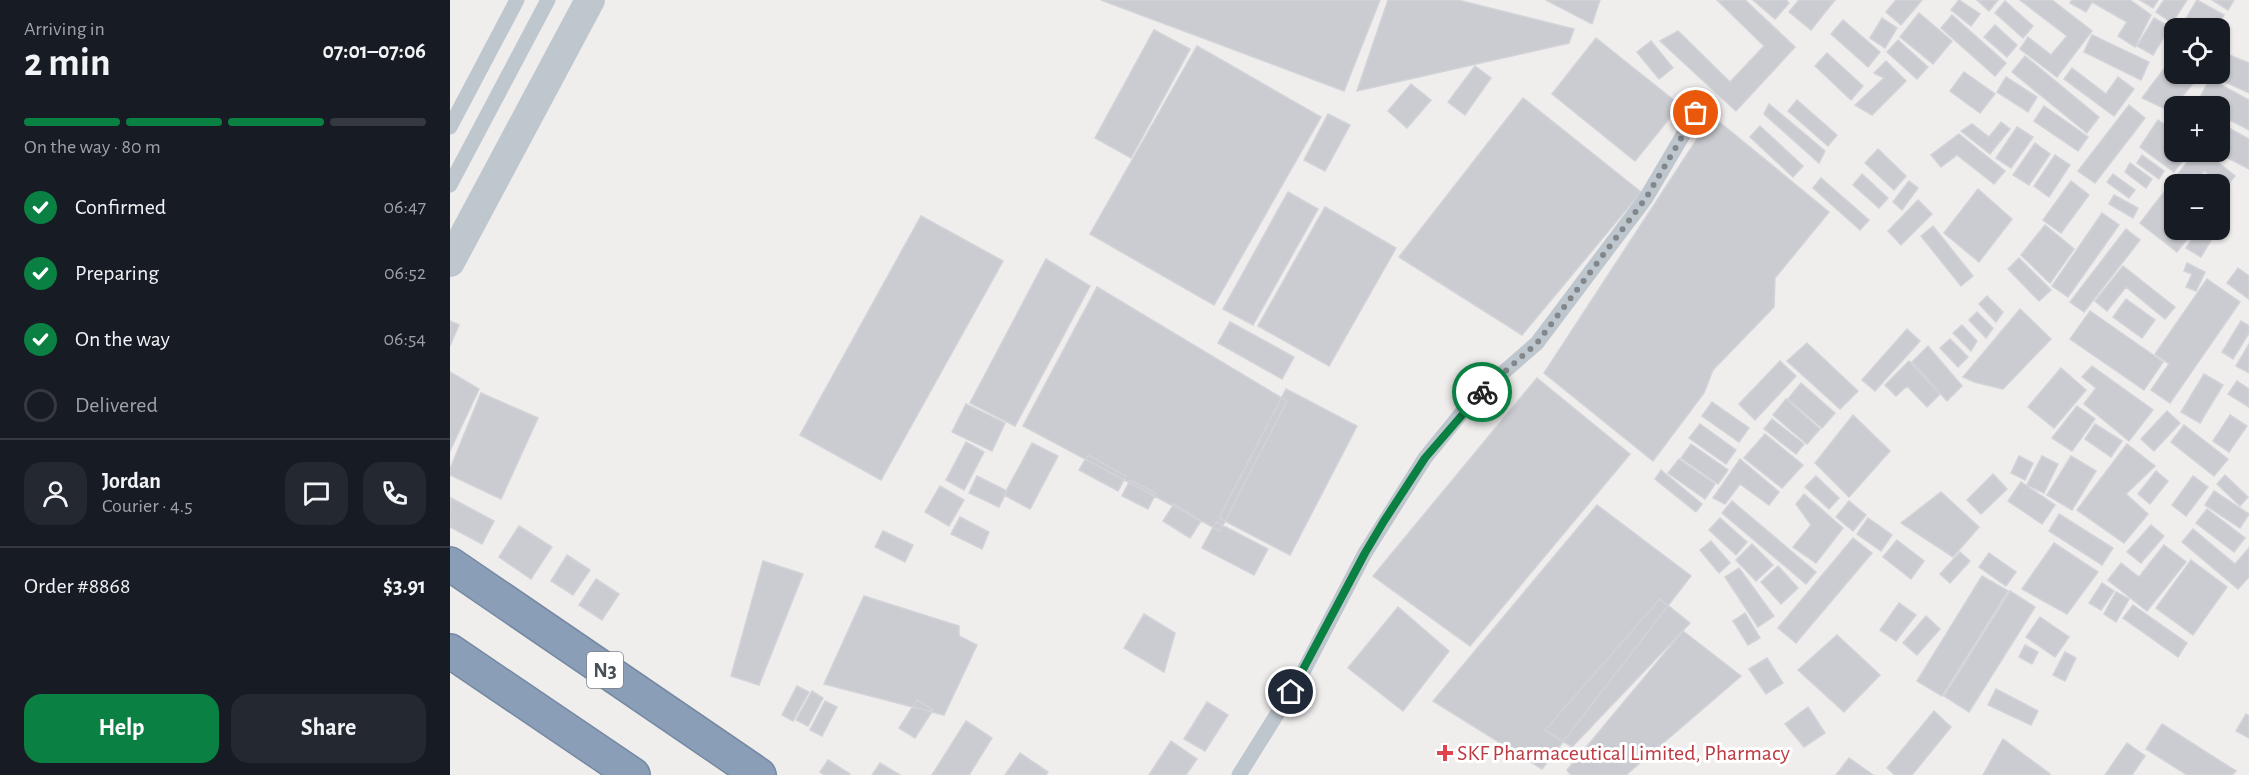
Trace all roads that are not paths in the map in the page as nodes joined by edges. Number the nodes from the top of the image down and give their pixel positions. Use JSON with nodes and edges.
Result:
{"nodes":[{"id":1,"x":517,"y":0,"type":"edge"},
{"id":2,"x":548,"y":0,"type":"edge"},
{"id":3,"x":590,"y":0,"type":"edge"},
{"id":4,"x":1696,"y":113,"type":"dead end"},
{"id":5,"x":450,"y":127,"type":"edge"},
{"id":6,"x":450,"y":185,"type":"edge"},
{"id":7,"x":450,"y":262,"type":"edge"},
{"id":8,"x":450,"y":564,"type":"edge"},
{"id":9,"x":450,"y":651,"type":"edge"},
{"id":10,"x":633,"y":775,"type":"edge"},
{"id":11,"x":759,"y":775,"type":"edge"},
{"id":12,"x":1239,"y":775,"type":"edge"}],
"edges":[{"from":1,"to":5,"type":"lane"},
{"from":2,"to":6,"type":"lane"},
{"from":3,"to":7,"type":"street"},
{"from":4,"to":12,"type":"lane"},
{"from":8,"to":11,"type":"highway","number":"N3"},
{"from":9,"to":10,"type":"highway"}]}
